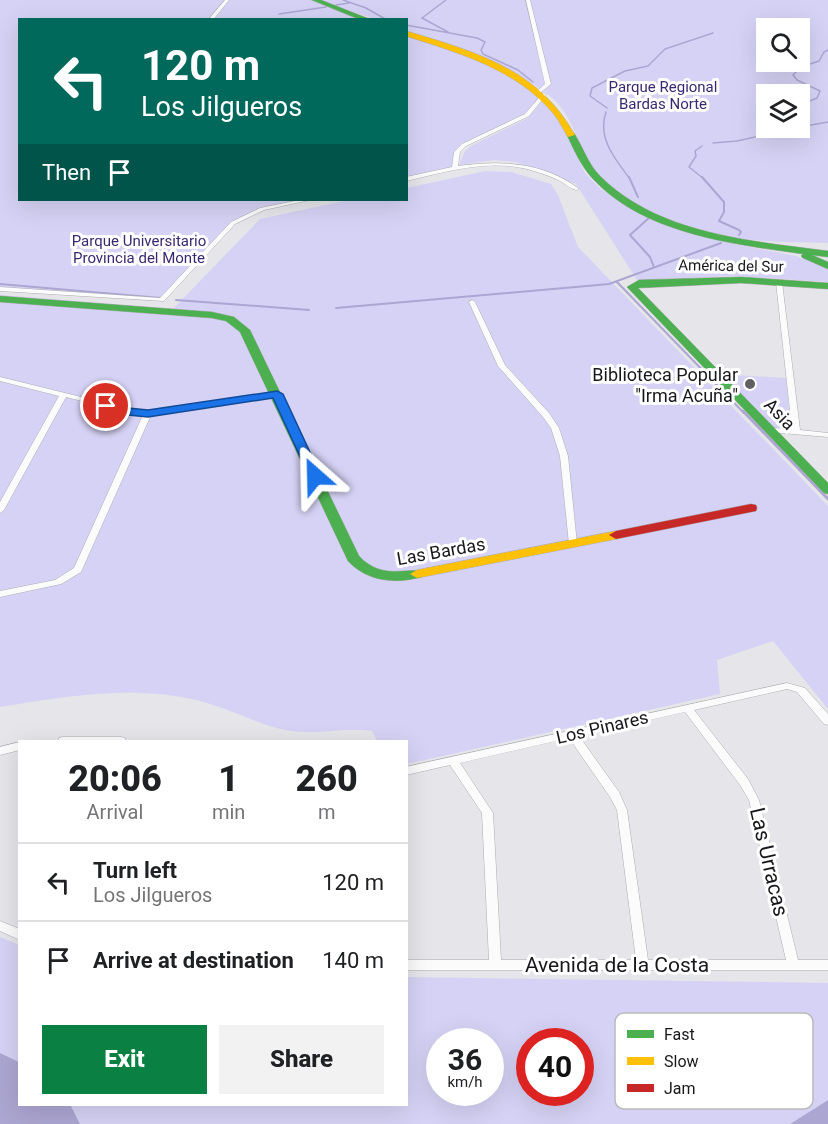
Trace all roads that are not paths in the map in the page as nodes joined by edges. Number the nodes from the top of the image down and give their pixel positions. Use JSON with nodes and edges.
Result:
{"nodes":[{"id":1,"x":227,"y":0,"type":"edge"},
{"id":2,"x":315,"y":0,"type":"edge"},
{"id":3,"x":528,"y":0,"type":"edge"},
{"id":4,"x":212,"y":18,"type":"edge"},
{"id":5,"x":364,"y":18,"type":"edge"},
{"id":6,"x":408,"y":34,"type":"edge"},
{"id":7,"x":541,"y":93,"type":"junction"},
{"id":8,"x":455,"y":168,"type":"junction"},
{"id":9,"x":408,"y":179,"type":"edge"},
{"id":10,"x":576,"y":189,"type":"dead end"},
{"id":11,"x":301,"y":201,"type":"edge"},
{"id":12,"x":784,"y":249,"type":"junction"},
{"id":13,"x":828,"y":254,"type":"edge"},
{"id":14,"x":828,"y":266,"type":"edge"},
{"id":15,"x":779,"y":282,"type":"junction"},
{"id":16,"x":633,"y":285,"type":"joint"},
{"id":17,"x":828,"y":286,"type":"edge"},
{"id":18,"x":0,"y":289,"type":"edge"},
{"id":19,"x":0,"y":299,"type":"edge"},
{"id":20,"x":472,"y":302,"type":"dead end"},
{"id":21,"x":0,"y":379,"type":"edge"},
{"id":22,"x":277,"y":394,"type":"junction"},
{"id":23,"x":63,"y":395,"type":"junction"},
{"id":24,"x":148,"y":413,"type":"junction"},
{"id":25,"x":770,"y":430,"type":"junction"},
{"id":26,"x":796,"y":432,"type":"junction"},
{"id":27,"x":828,"y":435,"type":"edge"},
{"id":28,"x":828,"y":490,"type":"edge"},
{"id":29,"x":751,"y":508,"type":"dead end"},
{"id":30,"x":0,"y":510,"type":"edge"},
{"id":31,"x":573,"y":544,"type":"junction"},
{"id":32,"x":0,"y":594,"type":"edge"},
{"id":33,"x":687,"y":708,"type":"junction"},
{"id":34,"x":828,"y":721,"type":"edge"},
{"id":35,"x":572,"y":734,"type":"junction"},
{"id":36,"x":18,"y":746,"type":"edge"},
{"id":37,"x":0,"y":751,"type":"edge"},
{"id":38,"x":453,"y":761,"type":"junction"},
{"id":39,"x":408,"y":771,"type":"edge"},
{"id":40,"x":0,"y":926,"type":"edge"},
{"id":41,"x":18,"y":934,"type":"edge"},
{"id":42,"x":408,"y":965,"type":"edge"},
{"id":43,"x":495,"y":965,"type":"junction"},
{"id":44,"x":643,"y":965,"type":"junction"},
{"id":45,"x":793,"y":965,"type":"junction"},
{"id":46,"x":828,"y":965,"type":"edge"}],
"edges":[{"from":1,"to":4,"type":"street"},
{"from":2,"to":5,"type":"street"},
{"from":3,"to":7,"type":"street"},
{"from":6,"to":7,"type":"street"},
{"from":7,"to":8,"type":"street"},
{"from":7,"to":12,"type":"street"},
{"from":8,"to":9,"type":"street"},
{"from":8,"to":10,"type":"street"},
{"from":11,"to":18,"type":"street"},
{"from":12,"to":13,"type":"street"},
{"from":12,"to":14,"type":"street"},
{"from":15,"to":16,"type":"street","name":"América del Sur"},
{"from":15,"to":17,"type":"street","name":"América del Sur"},
{"from":15,"to":26,"type":"street"},
{"from":16,"to":25,"type":"street","name":"Asia"},
{"from":19,"to":22,"type":"street","name":"Las Bardas"},
{"from":20,"to":31,"type":"street"},
{"from":21,"to":23,"type":"street"},
{"from":22,"to":24,"type":"street"},
{"from":22,"to":31,"type":"street","name":"Las Bardas"},
{"from":23,"to":24,"type":"street"},
{"from":23,"to":30,"type":"street"},
{"from":24,"to":32,"type":"street"},
{"from":25,"to":26,"type":"street"},
{"from":25,"to":28,"type":"street","name":"Asia"},
{"from":26,"to":27,"type":"street"},
{"from":29,"to":31,"type":"street","name":"Las Bardas"},
{"from":33,"to":34,"type":"street","name":"Los Pinares"},
{"from":33,"to":35,"type":"street","name":"Los Pinares"},
{"from":33,"to":45,"type":"street","name":"Las Urracas"},
{"from":35,"to":38,"type":"street","name":"Los Pinares"},
{"from":35,"to":44,"type":"street"},
{"from":36,"to":37,"type":"street"},
{"from":38,"to":39,"type":"street","name":"Los Pinares"},
{"from":38,"to":43,"type":"street"},
{"from":40,"to":41,"type":"street"},
{"from":42,"to":43,"type":"street","name":"Avenida de la Costa"},
{"from":43,"to":44,"type":"street","name":"Avenida de la Costa"},
{"from":44,"to":45,"type":"street","name":"Avenida de la Costa"},
{"from":45,"to":46,"type":"street","name":"Avenida de la Costa"}]}
